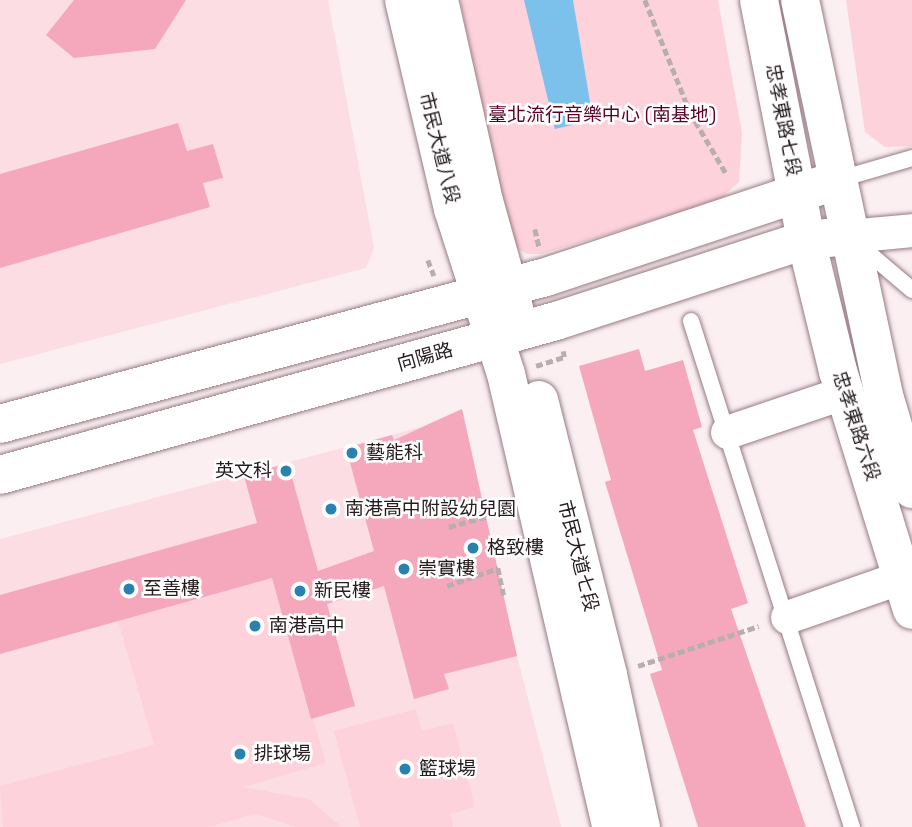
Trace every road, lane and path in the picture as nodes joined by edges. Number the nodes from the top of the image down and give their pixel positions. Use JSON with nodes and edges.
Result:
{"nodes":[{"id":1,"x":404,"y":0,"type":"edge"},
{"id":2,"x":439,"y":0,"type":"edge"},
{"id":3,"x":645,"y":0,"type":"edge"},
{"id":4,"x":759,"y":0,"type":"edge"},
{"id":5,"x":800,"y":0,"type":"edge"},
{"id":6,"x":912,"y":158,"type":"edge"},
{"id":7,"x":727,"y":175,"type":"dead end"},
{"id":8,"x":837,"y":180,"type":"junction"},
{"id":9,"x":797,"y":191,"type":"junction"},
{"id":10,"x":912,"y":230,"type":"edge"},
{"id":11,"x":849,"y":236,"type":"junction"},
{"id":12,"x":806,"y":240,"type":"junction"},
{"id":13,"x":495,"y":290,"type":"junction"},
{"id":14,"x":912,"y":290,"type":"edge"},
{"id":15,"x":691,"y":321,"type":"dead end"},
{"id":16,"x":508,"y":334,"type":"junction"},
{"id":17,"x":845,"y":392,"type":"junction"},
{"id":18,"x":0,"y":424,"type":"edge"},
{"id":19,"x":727,"y":432,"type":"junction"},
{"id":20,"x":0,"y":475,"type":"edge"},
{"id":21,"x":912,"y":489,"type":"edge"},
{"id":22,"x":443,"y":513,"type":"dead end"},
{"id":23,"x":447,"y":528,"type":"dead end"},
{"id":24,"x":447,"y":586,"type":"dead end"},
{"id":25,"x":908,"y":593,"type":"edge"},
{"id":26,"x":504,"y":596,"type":"dead end"},
{"id":27,"x":787,"y":617,"type":"junction"},
{"id":28,"x":608,"y":675,"type":"junction"},
{"id":29,"x":611,"y":827,"type":"edge"},
{"id":30,"x":641,"y":827,"type":"edge"},
{"id":31,"x":852,"y":827,"type":"edge"}],
"edges":[{"from":1,"to":13,"type":"main road","name":"市民大道八段"},
{"from":2,"to":13,"type":"main road","name":"市民大道八段"},
{"from":3,"to":7,"type":"path"},
{"from":4,"to":9,"type":"main road","name":"忠孝東路七段"},
{"from":5,"to":8,"type":"main road"},
{"from":6,"to":8,"type":"lane"},
{"from":8,"to":9,"type":"main road"},
{"from":8,"to":11,"type":"main road","name":"忠孝東路六段"},
{"from":9,"to":12,"type":"main road","name":"忠孝東路七段"},
{"from":9,"to":13,"type":"main road"},
{"from":10,"to":11,"type":"street"},
{"from":11,"to":12,"type":"main road","name":"向陽路"},
{"from":11,"to":14,"type":"lane"},
{"from":11,"to":21,"type":"main road","name":"忠孝東路六段"},
{"from":12,"to":16,"type":"main road","name":"向陽路"},
{"from":12,"to":17,"type":"main road","name":"忠孝東路六段"},
{"from":13,"to":16,"type":"main road","name":"市民大道七段"},
{"from":13,"to":18,"type":"main road"},
{"from":15,"to":19,"type":"lane"},
{"from":16,"to":20,"type":"main road","name":"向陽路"},
{"from":16,"to":28,"type":"main road","name":"市民大道七段"},
{"from":16,"to":29,"type":"main road","name":"市民大道七段"},
{"from":17,"to":19,"type":"street"},
{"from":17,"to":25,"type":"main road","name":"忠孝東路六段"},
{"from":19,"to":27,"type":"lane"},
{"from":22,"to":23,"type":"path"},
{"from":24,"to":26,"type":"path"},
{"from":25,"to":27,"type":"street"},
{"from":27,"to":28,"type":"path"},
{"from":27,"to":31,"type":"lane"},
{"from":28,"to":30,"type":"main road","name":"市民大道七段"}]}
